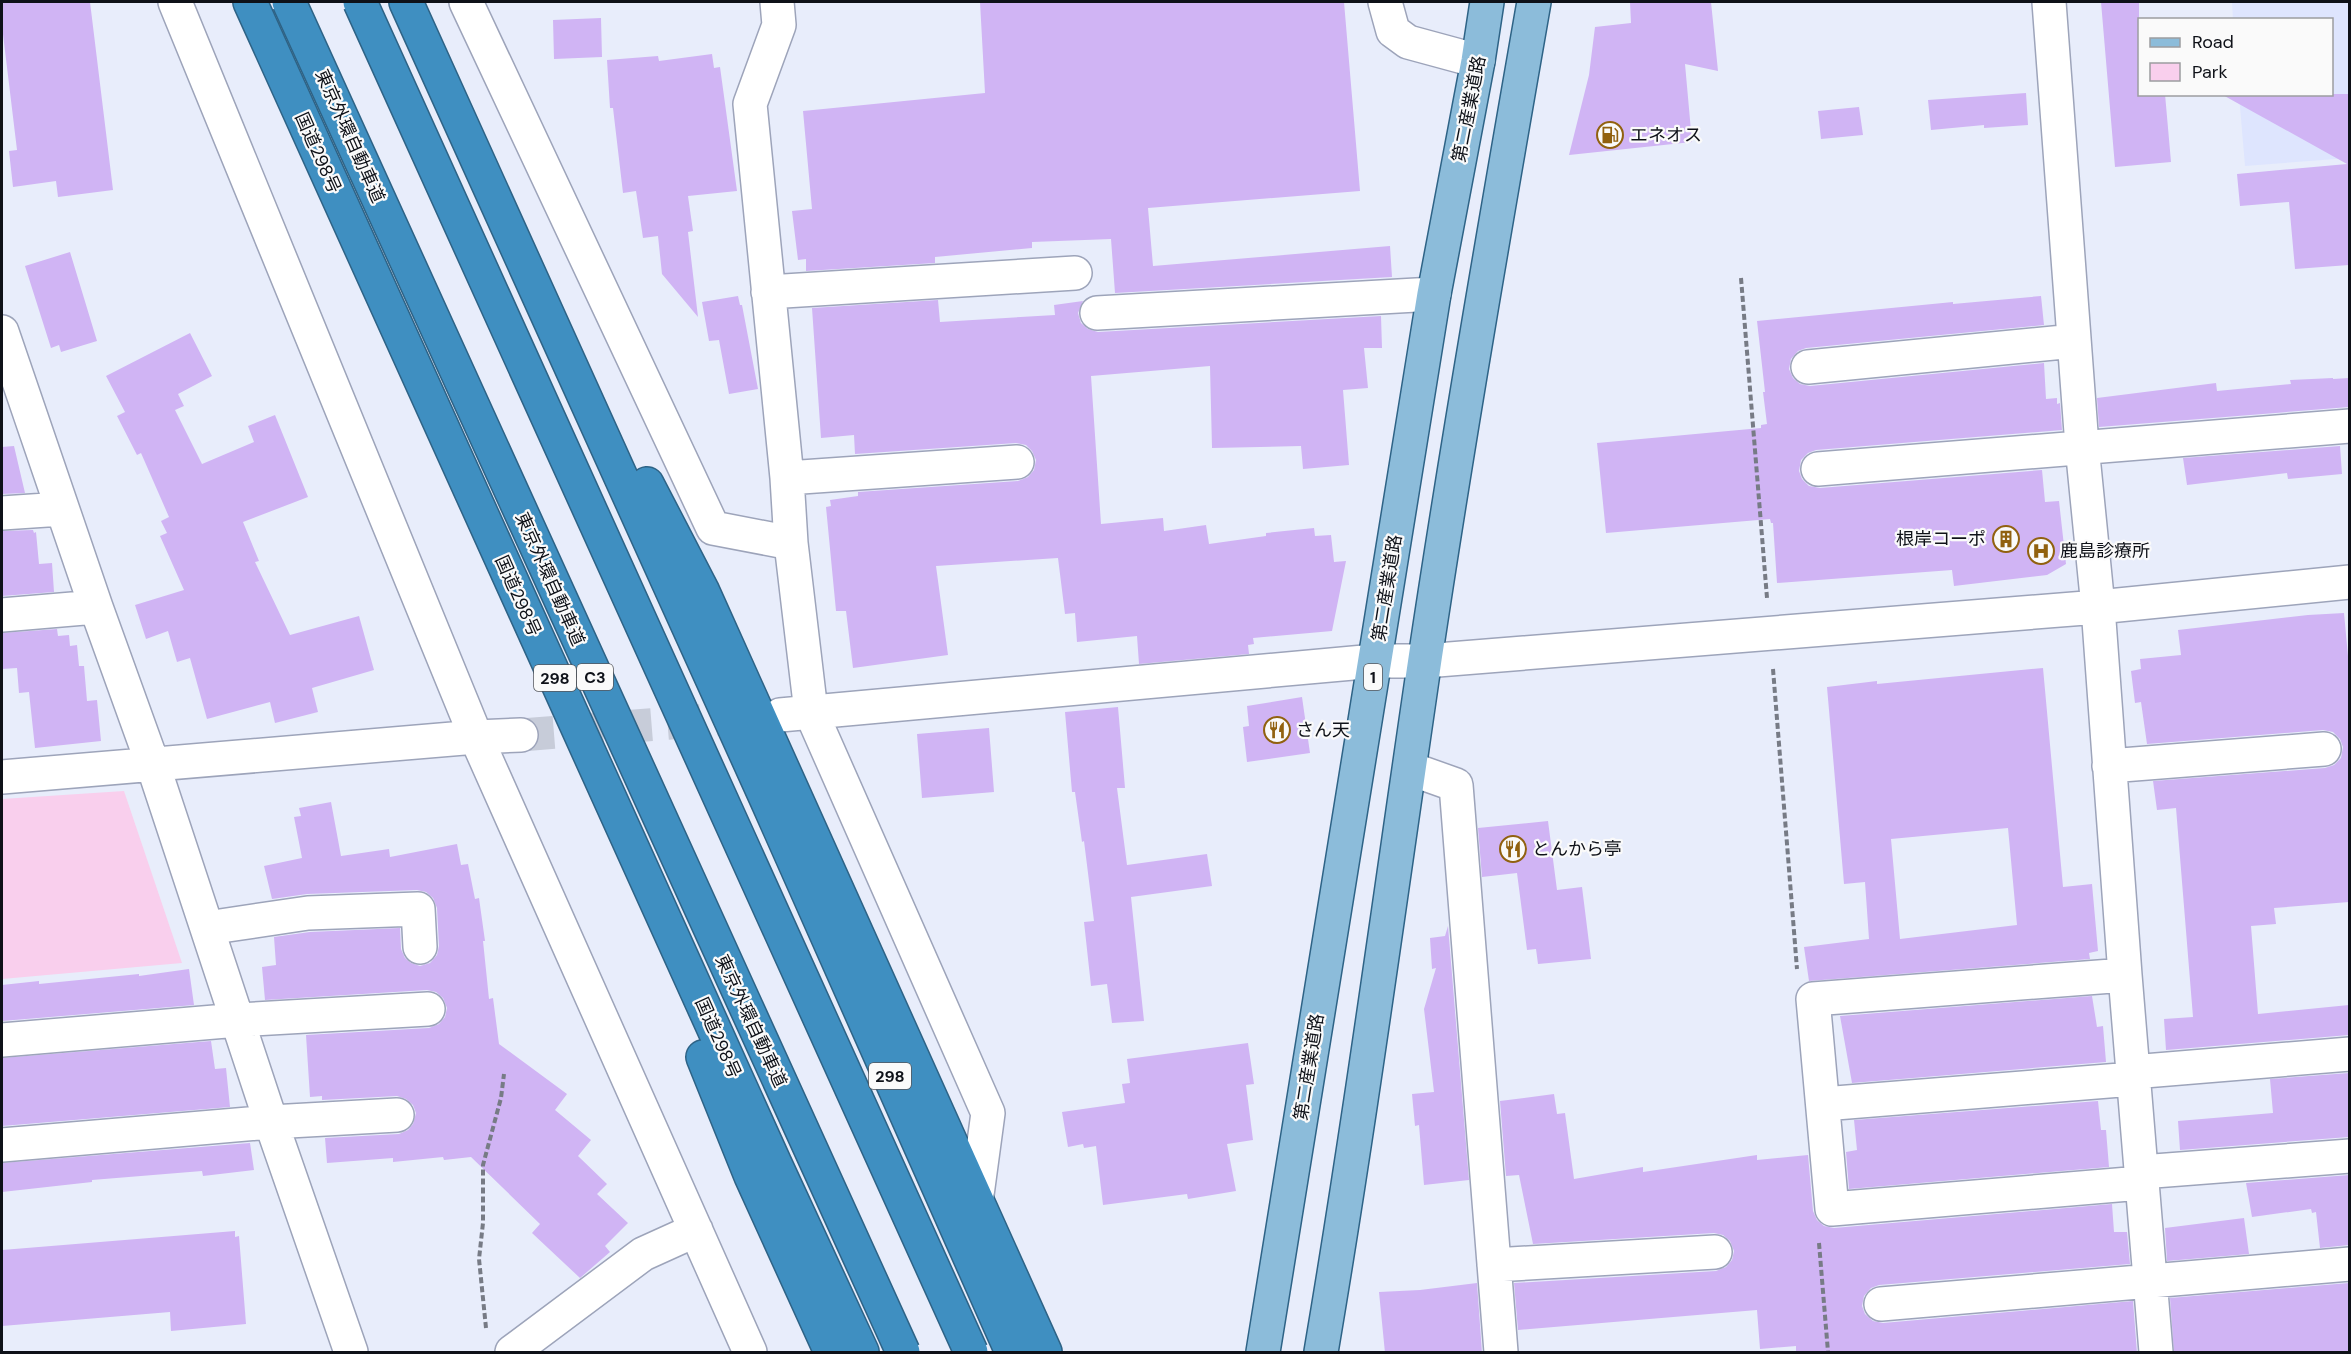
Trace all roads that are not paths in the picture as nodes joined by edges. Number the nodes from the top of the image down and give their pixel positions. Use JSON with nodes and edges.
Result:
{"nodes":[{"id":1,"x":175,"y":2,"type":"edge"},
{"id":2,"x":250,"y":2,"type":"edge"},
{"id":3,"x":289,"y":2,"type":"edge"},
{"id":4,"x":360,"y":2,"type":"edge"},
{"id":5,"x":406,"y":2,"type":"edge"},
{"id":6,"x":466,"y":2,"type":"edge"},
{"id":7,"x":777,"y":2,"type":"edge"},
{"id":8,"x":1385,"y":2,"type":"edge"},
{"id":9,"x":1487,"y":2,"type":"edge"},
{"id":10,"x":1534,"y":2,"type":"edge"},
{"id":11,"x":2049,"y":2,"type":"edge"},
{"id":12,"x":1478,"y":61,"type":"junction"},
{"id":13,"x":483,"y":171,"type":"junction"},
{"id":14,"x":1075,"y":273,"type":"dead end"},
{"id":15,"x":768,"y":292,"type":"junction"},
{"id":16,"x":1434,"y":294,"type":"junction"},
{"id":17,"x":1097,"y":313,"type":"dead end"},
{"id":18,"x":2,"y":333,"type":"edge"},
{"id":19,"x":2074,"y":341,"type":"junction"},
{"id":20,"x":1808,"y":367,"type":"dead end"},
{"id":21,"x":14,"y":406,"type":"edge"},
{"id":22,"x":2349,"y":426,"type":"edge"},
{"id":23,"x":2082,"y":446,"type":"junction"},
{"id":24,"x":1017,"y":462,"type":"dead end"},
{"id":25,"x":1818,"y":469,"type":"dead end"},
{"id":26,"x":787,"y":478,"type":"junction"},
{"id":27,"x":62,"y":509,"type":"junction"},
{"id":28,"x":2,"y":513,"type":"edge"},
{"id":29,"x":791,"y":543,"type":"junction"},
{"id":30,"x":2349,"y":582,"type":"edge"},
{"id":31,"x":521,"y":603,"type":"junction"},
{"id":32,"x":96,"y":607,"type":"junction"},
{"id":33,"x":2098,"y":608,"type":"junction"},
{"id":34,"x":2,"y":615,"type":"edge"},
{"id":35,"x":1375,"y":661,"type":"junction"},
{"id":36,"x":1425,"y":661,"type":"junction"},
{"id":37,"x":795,"y":713,"type":"junction"},
{"id":38,"x":521,"y":735,"type":"tunnel mouth"},
{"id":39,"x":476,"y":737,"type":"junction"},
{"id":40,"x":2324,"y":748,"type":"dead end"},
{"id":41,"x":153,"y":765,"type":"junction"},
{"id":42,"x":2109,"y":766,"type":"junction"},
{"id":43,"x":1411,"y":769,"type":"junction"},
{"id":44,"x":2,"y":777,"type":"edge"},
{"id":45,"x":207,"y":928,"type":"junction"},
{"id":46,"x":420,"y":947,"type":"dead end"},
{"id":47,"x":2124,"y":975,"type":"junction"},
{"id":48,"x":428,"y":1009,"type":"dead end"},
{"id":49,"x":238,"y":1020,"type":"junction"},
{"id":50,"x":2,"y":1040,"type":"edge"},
{"id":51,"x":2349,"y":1054,"type":"edge"},
{"id":52,"x":2133,"y":1076,"type":"junction"},
{"id":53,"x":1823,"y":1104,"type":"junction"},
{"id":54,"x":397,"y":1115,"type":"dead end"},
{"id":55,"x":271,"y":1122,"type":"junction"},
{"id":56,"x":2,"y":1145,"type":"edge"},
{"id":57,"x":2349,"y":1156,"type":"edge"},
{"id":58,"x":2141,"y":1177,"type":"junction"},
{"id":59,"x":976,"y":1202,"type":"junction"},
{"id":60,"x":696,"y":1230,"type":"junction"},
{"id":61,"x":1715,"y":1252,"type":"dead end"},
{"id":62,"x":2349,"y":1264,"type":"edge"},
{"id":63,"x":1494,"y":1265,"type":"junction"},
{"id":64,"x":2151,"y":1281,"type":"junction"},
{"id":65,"x":1881,"y":1304,"type":"dead end"},
{"id":66,"x":351,"y":1353,"type":"edge"},
{"id":67,"x":512,"y":1353,"type":"edge"},
{"id":68,"x":750,"y":1353,"type":"edge"},
{"id":69,"x":831,"y":1353,"type":"edge"},
{"id":70,"x":862,"y":1353,"type":"edge"},
{"id":71,"x":903,"y":1353,"type":"edge"},
{"id":72,"x":971,"y":1353,"type":"edge"},
{"id":73,"x":1012,"y":1353,"type":"edge"},
{"id":74,"x":1045,"y":1353,"type":"edge"},
{"id":75,"x":1263,"y":1353,"type":"edge"},
{"id":76,"x":1322,"y":1353,"type":"edge"},
{"id":77,"x":1501,"y":1353,"type":"edge"},
{"id":78,"x":2156,"y":1353,"type":"edge"}],
"edges":[{"from":1,"to":39,"type":"street"},
{"from":2,"to":31,"type":"highway","name":"国道298号","number":"298"},
{"from":3,"to":71,"type":"highway","name":"東京外環自動車道","number":"C3","bridge":true},
{"from":4,"to":72,"type":"highway","bridge":true},
{"from":5,"to":13,"type":"highway","number":"298"},
{"from":6,"to":29,"type":"street"},
{"from":7,"to":15,"type":"street"},
{"from":8,"to":12,"type":"street"},
{"from":9,"to":12,"type":"main road","name":"第二産業道路","number":"1"},
{"from":10,"to":36,"type":"main road"},
{"from":11,"to":19,"type":"street"},
{"from":12,"to":16,"type":"main road","name":"第二産業道路","number":"1"},
{"from":13,"to":59,"type":"highway","number":"298"},
{"from":13,"to":73,"type":"highway","number":"298"},
{"from":14,"to":15,"type":"street"},
{"from":15,"to":26,"type":"street"},
{"from":16,"to":17,"type":"street"},
{"from":16,"to":35,"type":"main road","name":"第二産業道路","number":"1"},
{"from":18,"to":21,"type":"street"},
{"from":19,"to":20,"type":"street"},
{"from":19,"to":23,"type":"street"},
{"from":21,"to":27,"type":"street"},
{"from":22,"to":23,"type":"street"},
{"from":23,"to":25,"type":"street"},
{"from":23,"to":33,"type":"street"},
{"from":24,"to":26,"type":"street"},
{"from":26,"to":29,"type":"street"},
{"from":27,"to":28,"type":"street"},
{"from":27,"to":32,"type":"street"},
{"from":29,"to":37,"type":"street"},
{"from":30,"to":33,"type":"street"},
{"from":31,"to":69,"type":"highway","number":"298"},
{"from":31,"to":70,"type":"highway","name":"国道298号","number":"298"},
{"from":32,"to":34,"type":"street"},
{"from":32,"to":41,"type":"street"},
{"from":33,"to":36,"type":"street"},
{"from":33,"to":42,"type":"street"},
{"from":35,"to":36,"type":"street"},
{"from":35,"to":37,"type":"street"},
{"from":35,"to":75,"type":"main road","name":"第二産業道路","number":"1"},
{"from":36,"to":43,"type":"main road"},
{"from":37,"to":59,"type":"street"},
{"from":38,"to":39,"type":"street"},
{"from":39,"to":41,"type":"street"},
{"from":39,"to":60,"type":"street"},
{"from":40,"to":42,"type":"street"},
{"from":41,"to":44,"type":"street"},
{"from":41,"to":45,"type":"street"},
{"from":42,"to":47,"type":"street"},
{"from":43,"to":63,"type":"street"},
{"from":43,"to":76,"type":"main road"},
{"from":45,"to":46,"type":"street"},
{"from":45,"to":49,"type":"street"},
{"from":47,"to":52,"type":"street"},
{"from":47,"to":53,"type":"street"},
{"from":48,"to":49,"type":"street"},
{"from":49,"to":50,"type":"street"},
{"from":49,"to":55,"type":"street"},
{"from":51,"to":52,"type":"street"},
{"from":52,"to":53,"type":"street"},
{"from":52,"to":58,"type":"street"},
{"from":53,"to":58,"type":"street"},
{"from":54,"to":55,"type":"street"},
{"from":55,"to":56,"type":"street"},
{"from":55,"to":66,"type":"street"},
{"from":57,"to":58,"type":"street"},
{"from":58,"to":64,"type":"street"},
{"from":59,"to":74,"type":"highway","number":"298"},
{"from":60,"to":67,"type":"street"},
{"from":60,"to":68,"type":"street"},
{"from":61,"to":63,"type":"street"},
{"from":62,"to":64,"type":"street"},
{"from":63,"to":77,"type":"street"},
{"from":64,"to":65,"type":"street"},
{"from":64,"to":78,"type":"street"}]}
